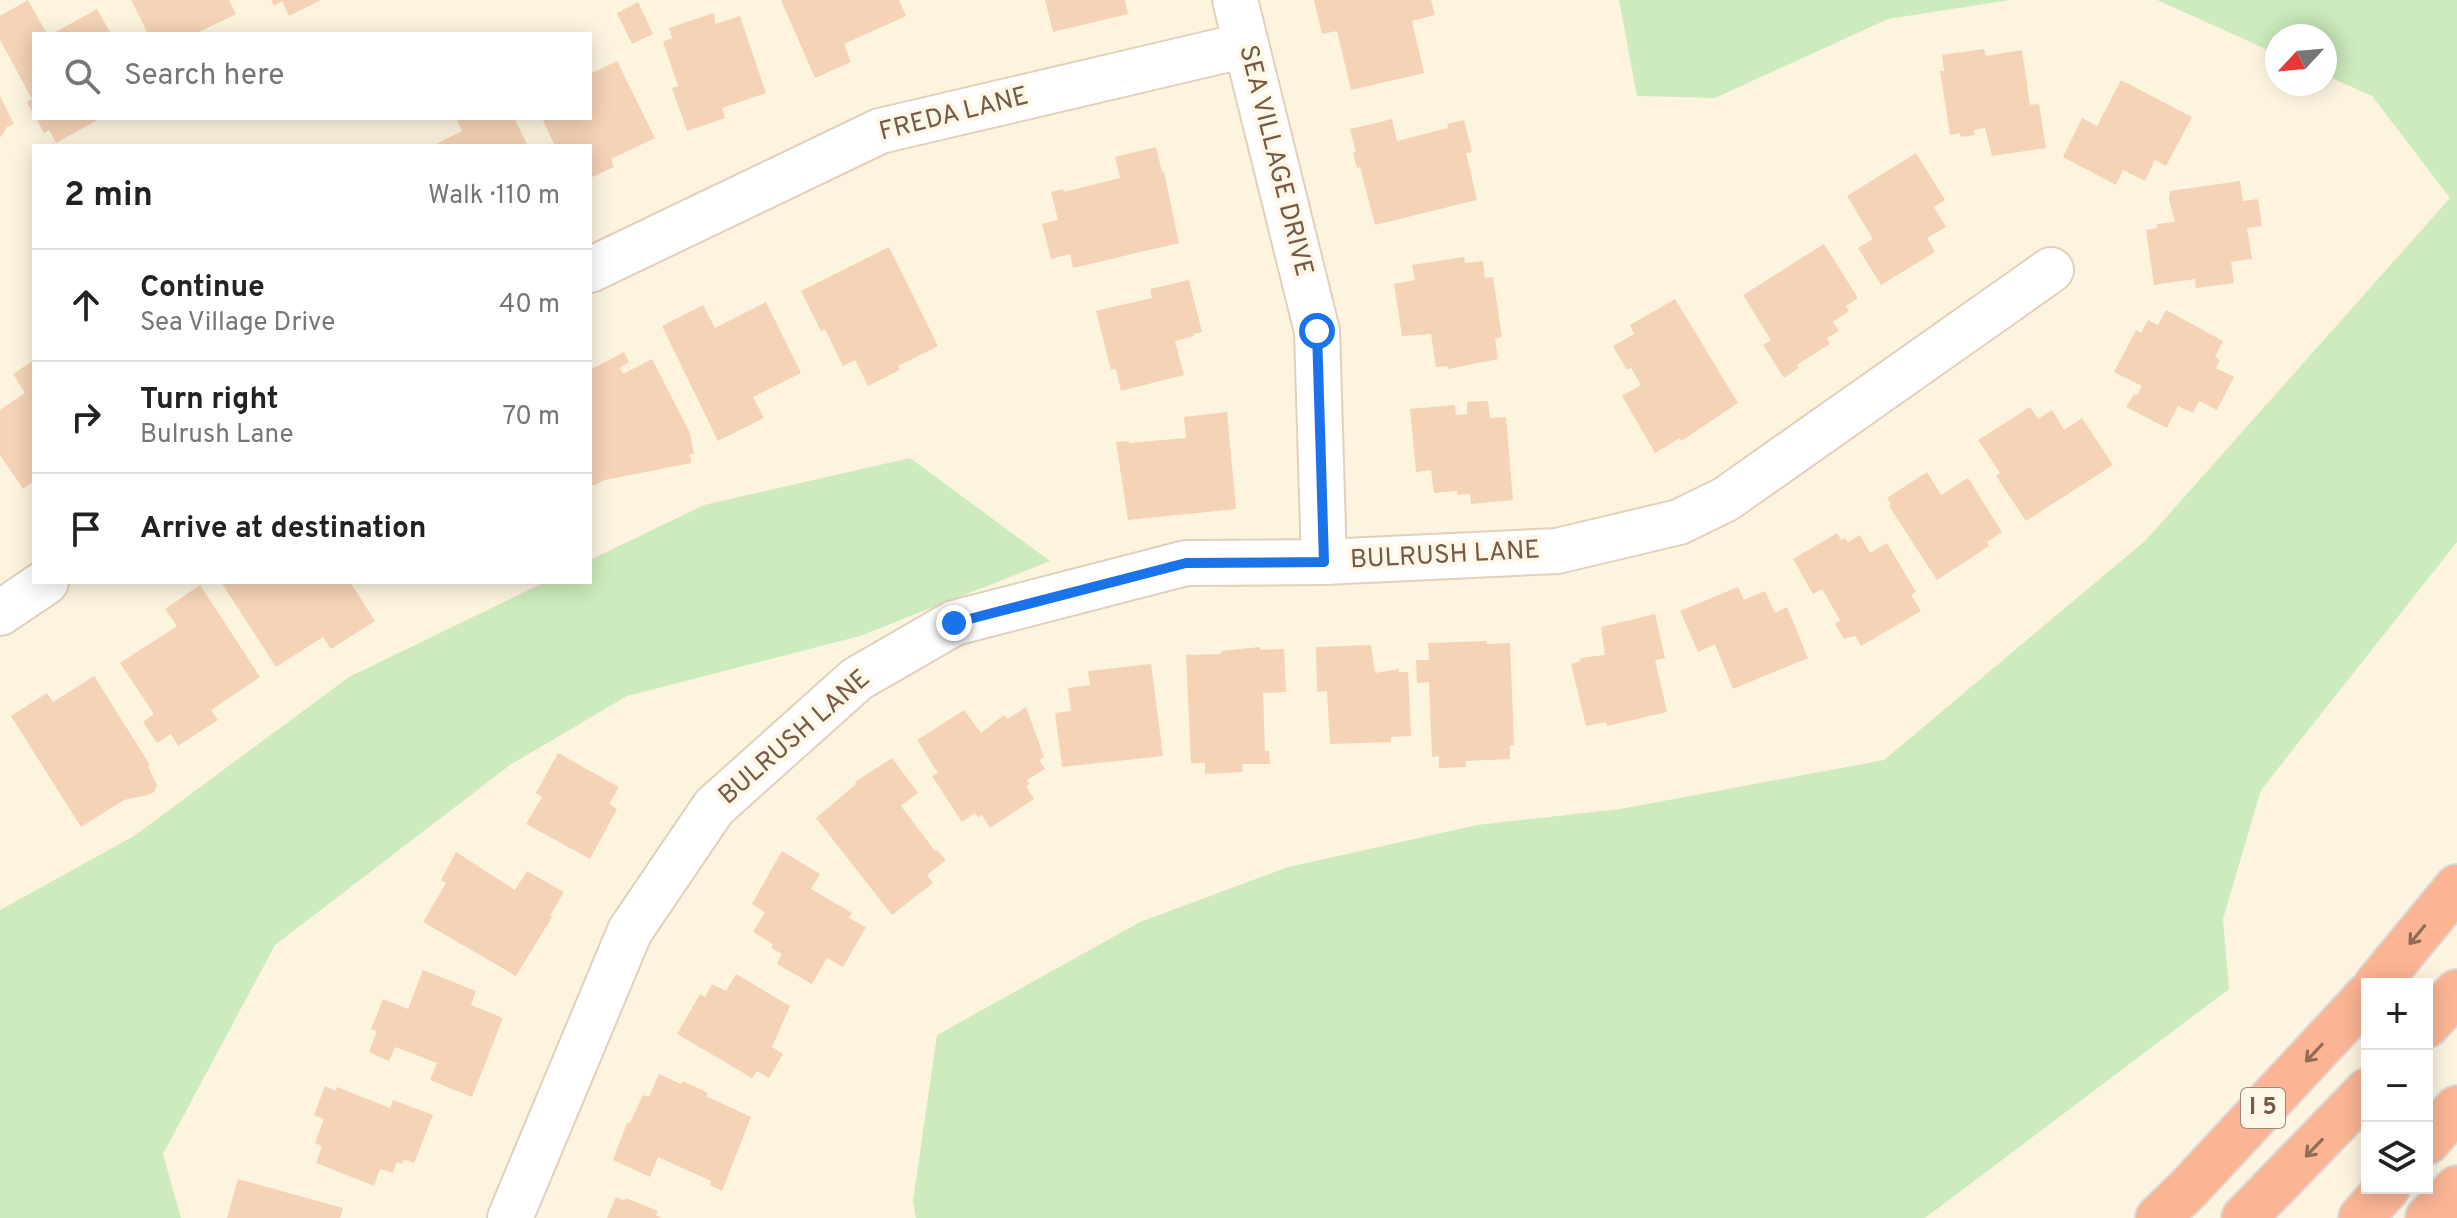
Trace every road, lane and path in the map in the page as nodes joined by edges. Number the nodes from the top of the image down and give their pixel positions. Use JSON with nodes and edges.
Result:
{"nodes":[{"id":1,"x":1235,"y":0,"type":"edge"},
{"id":2,"x":1246,"y":45,"type":"junction"},
{"id":3,"x":592,"y":269,"type":"edge"},
{"id":4,"x":2051,"y":270,"type":"dead end"},
{"id":5,"x":1324,"y":562,"type":"junction"},
{"id":6,"x":43,"y":584,"type":"edge"},
{"id":7,"x":0,"y":613,"type":"edge"},
{"id":8,"x":2457,"y":887,"type":"edge"},
{"id":9,"x":2382,"y":978,"type":"edge"},
{"id":10,"x":2457,"y":992,"type":"edge"},
{"id":11,"x":2361,"y":1003,"type":"edge"},
{"id":12,"x":2433,"y":1018,"type":"edge"},
{"id":13,"x":2361,"y":1097,"type":"edge"},
{"id":14,"x":2457,"y":1108,"type":"edge"},
{"id":15,"x":2433,"y":1135,"type":"edge"},
{"id":16,"x":2457,"y":1188,"type":"edge"},
{"id":17,"x":2382,"y":1194,"type":"edge"},
{"id":18,"x":510,"y":1218,"type":"edge"},
{"id":19,"x":2158,"y":1218,"type":"edge"},
{"id":20,"x":2244,"y":1218,"type":"edge"},
{"id":21,"x":2361,"y":1218,"type":"edge"},
{"id":22,"x":2428,"y":1218,"type":"edge"}],
"edges":[{"from":1,"to":2,"type":"street","name":"SEA VILLAGE DRIVE"},
{"from":2,"to":3,"type":"street","name":"FREDA LANE"},
{"from":2,"to":5,"type":"street","name":"SEA VILLAGE DRIVE"},
{"from":4,"to":5,"type":"street","name":"BULRUSH LANE"},
{"from":5,"to":18,"type":"street","name":"BULRUSH LANE"},
{"from":6,"to":7,"type":"street"},
{"from":8,"to":9,"type":"highway","one_way":true},
{"from":10,"to":12,"type":"highway"},
{"from":11,"to":19,"type":"highway","number":"I 5","one_way":true},
{"from":13,"to":20,"type":"highway","one_way":true},
{"from":14,"to":15,"type":"highway"},
{"from":16,"to":22,"type":"highway"},
{"from":17,"to":21,"type":"highway"}]}
